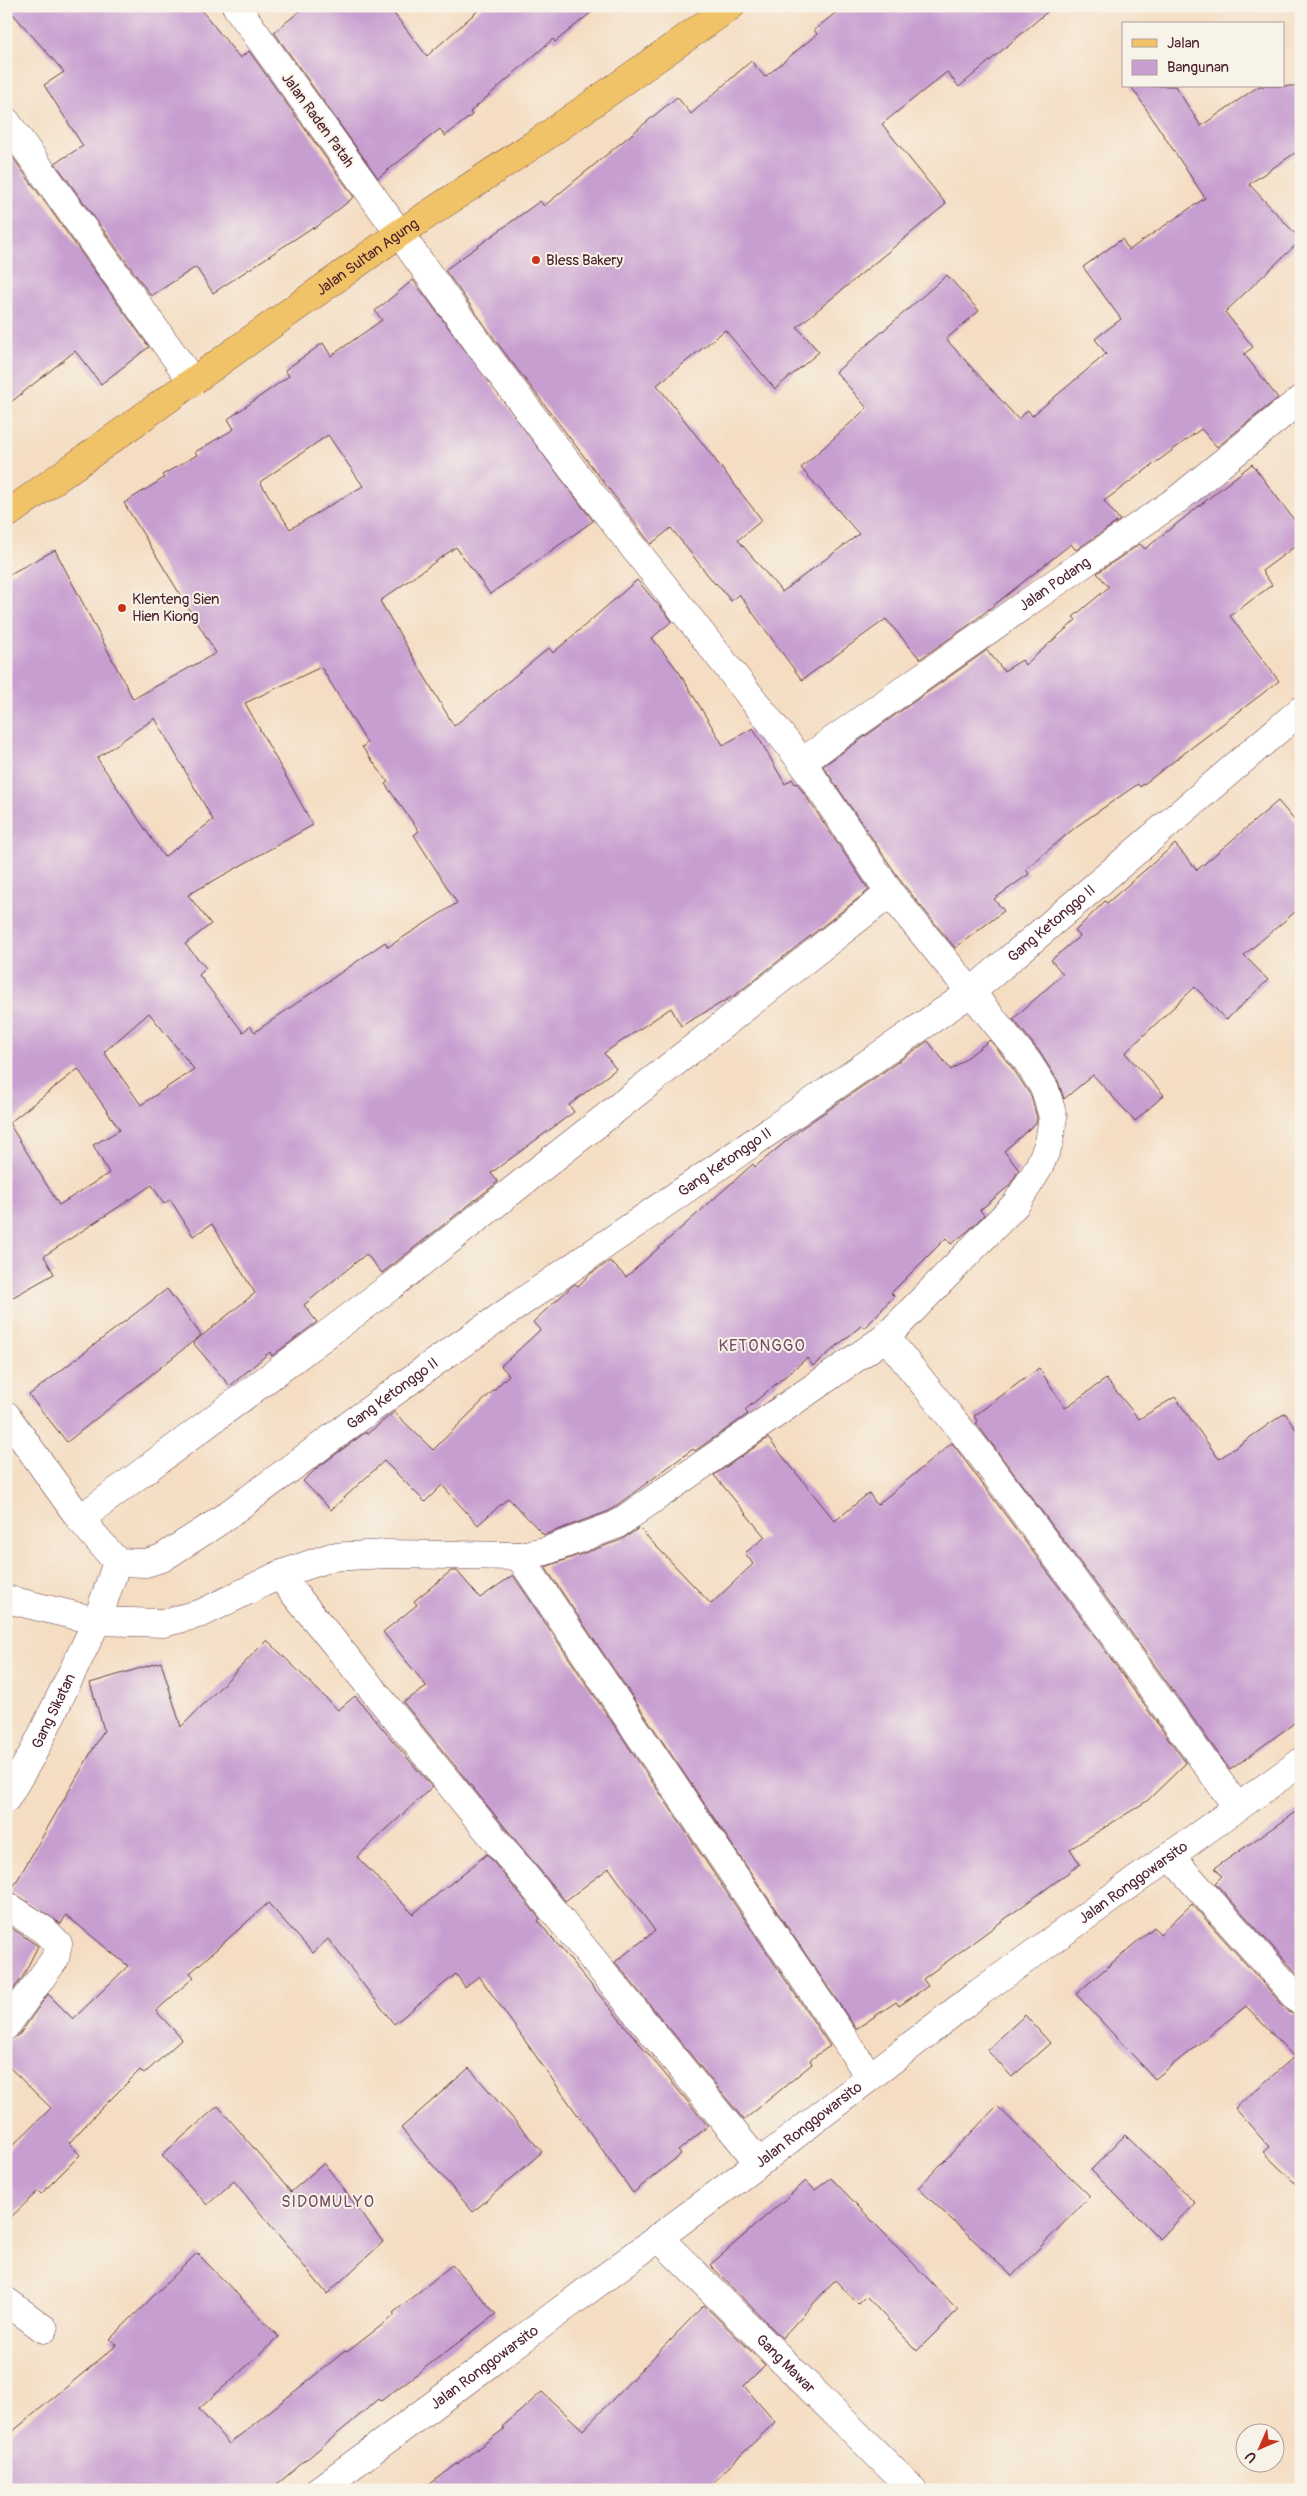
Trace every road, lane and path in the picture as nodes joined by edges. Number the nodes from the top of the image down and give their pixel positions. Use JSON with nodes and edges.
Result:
{"nodes":[{"id":1,"x":236,"y":6,"type":"edge"},
{"id":2,"x":732,"y":6,"type":"edge"},
{"id":3,"x":6,"y":122,"type":"edge"},
{"id":4,"x":400,"y":233,"type":"junction"},
{"id":5,"x":193,"y":382,"type":"junction"},
{"id":6,"x":1301,"y":399,"type":"edge"},
{"id":7,"x":6,"y":515,"type":"edge"},
{"id":8,"x":1301,"y":710,"type":"edge"},
{"id":9,"x":802,"y":762,"type":"junction"},
{"id":10,"x":890,"y":893,"type":"junction"},
{"id":11,"x":970,"y":992,"type":"junction"},
{"id":12,"x":886,"y":1337,"type":"junction"},
{"id":13,"x":6,"y":1415,"type":"edge"},
{"id":14,"x":80,"y":1519,"type":"junction"},
{"id":15,"x":519,"y":1556,"type":"junction"},
{"id":16,"x":117,"y":1562,"type":"junction"},
{"id":17,"x":279,"y":1575,"type":"junction"},
{"id":18,"x":6,"y":1599,"type":"edge"},
{"id":19,"x":97,"y":1621,"type":"junction"},
{"id":20,"x":1301,"y":1762,"type":"edge"},
{"id":21,"x":6,"y":1799,"type":"edge"},
{"id":22,"x":1237,"y":1807,"type":"junction"},
{"id":23,"x":1171,"y":1857,"type":"junction"},
{"id":24,"x":6,"y":1905,"type":"edge"},
{"id":25,"x":1301,"y":2002,"type":"edge"},
{"id":26,"x":6,"y":2026,"type":"edge"},
{"id":27,"x":870,"y":2077,"type":"junction"},
{"id":28,"x":759,"y":2163,"type":"junction"},
{"id":29,"x":658,"y":2237,"type":"junction"},
{"id":30,"x":6,"y":2301,"type":"edge"},
{"id":31,"x":44,"y":2329,"type":"dead end"},
{"id":32,"x":319,"y":2490,"type":"edge"},
{"id":33,"x":913,"y":2490,"type":"edge"}],
"edges":[{"from":1,"to":4,"type":"street","name":"Jalan Raden Patah"},
{"from":2,"to":4,"type":"main road","name":"Jalan Sultan Agung"},
{"from":3,"to":5,"type":"street"},
{"from":4,"to":5,"type":"main road","name":"Jalan Sultan Agung"},
{"from":4,"to":9,"type":"street","name":"Jalan Raden Patah"},
{"from":5,"to":7,"type":"main road","name":"Jalan Sultan Agung"},
{"from":6,"to":9,"type":"street","name":"Jalan Podang"},
{"from":8,"to":11,"type":"street","name":"Gang Ketonggo II"},
{"from":9,"to":10,"type":"street","name":"Jalan Raden Patah"},
{"from":10,"to":11,"type":"street","name":"Jalan Raden Patah"},
{"from":10,"to":14,"type":"street"},
{"from":11,"to":12,"type":"street","name":"Jalan Raden Patah"},
{"from":11,"to":16,"type":"street","name":"Gang Ketonggo II"},
{"from":12,"to":15,"type":"street","name":"Jalan Raden Patah"},
{"from":12,"to":22,"type":"street"},
{"from":13,"to":14,"type":"street"},
{"from":14,"to":16,"type":"street"},
{"from":15,"to":17,"type":"street","name":"Jalan Raden Patah"},
{"from":15,"to":27,"type":"street"},
{"from":16,"to":19,"type":"street","name":"Gang Sikatan"},
{"from":17,"to":19,"type":"street","name":"Jalan Raden Patah"},
{"from":17,"to":28,"type":"street"},
{"from":18,"to":19,"type":"street","name":"Jalan Raden Patah"},
{"from":19,"to":21,"type":"street","name":"Gang Sikatan"},
{"from":20,"to":22,"type":"street","name":"Jalan Ronggowarsito"},
{"from":22,"to":23,"type":"street","name":"Jalan Ronggowarsito"},
{"from":23,"to":25,"type":"street"},
{"from":23,"to":27,"type":"street","name":"Jalan Ronggowarsito"},
{"from":24,"to":26,"type":"street"},
{"from":27,"to":28,"type":"street","name":"Jalan Ronggowarsito"},
{"from":28,"to":29,"type":"street","name":"Jalan Ronggowarsito"},
{"from":29,"to":32,"type":"street","name":"Jalan Ronggowarsito"},
{"from":29,"to":33,"type":"street","name":"Gang Mawar"},
{"from":30,"to":31,"type":"street"}]}
